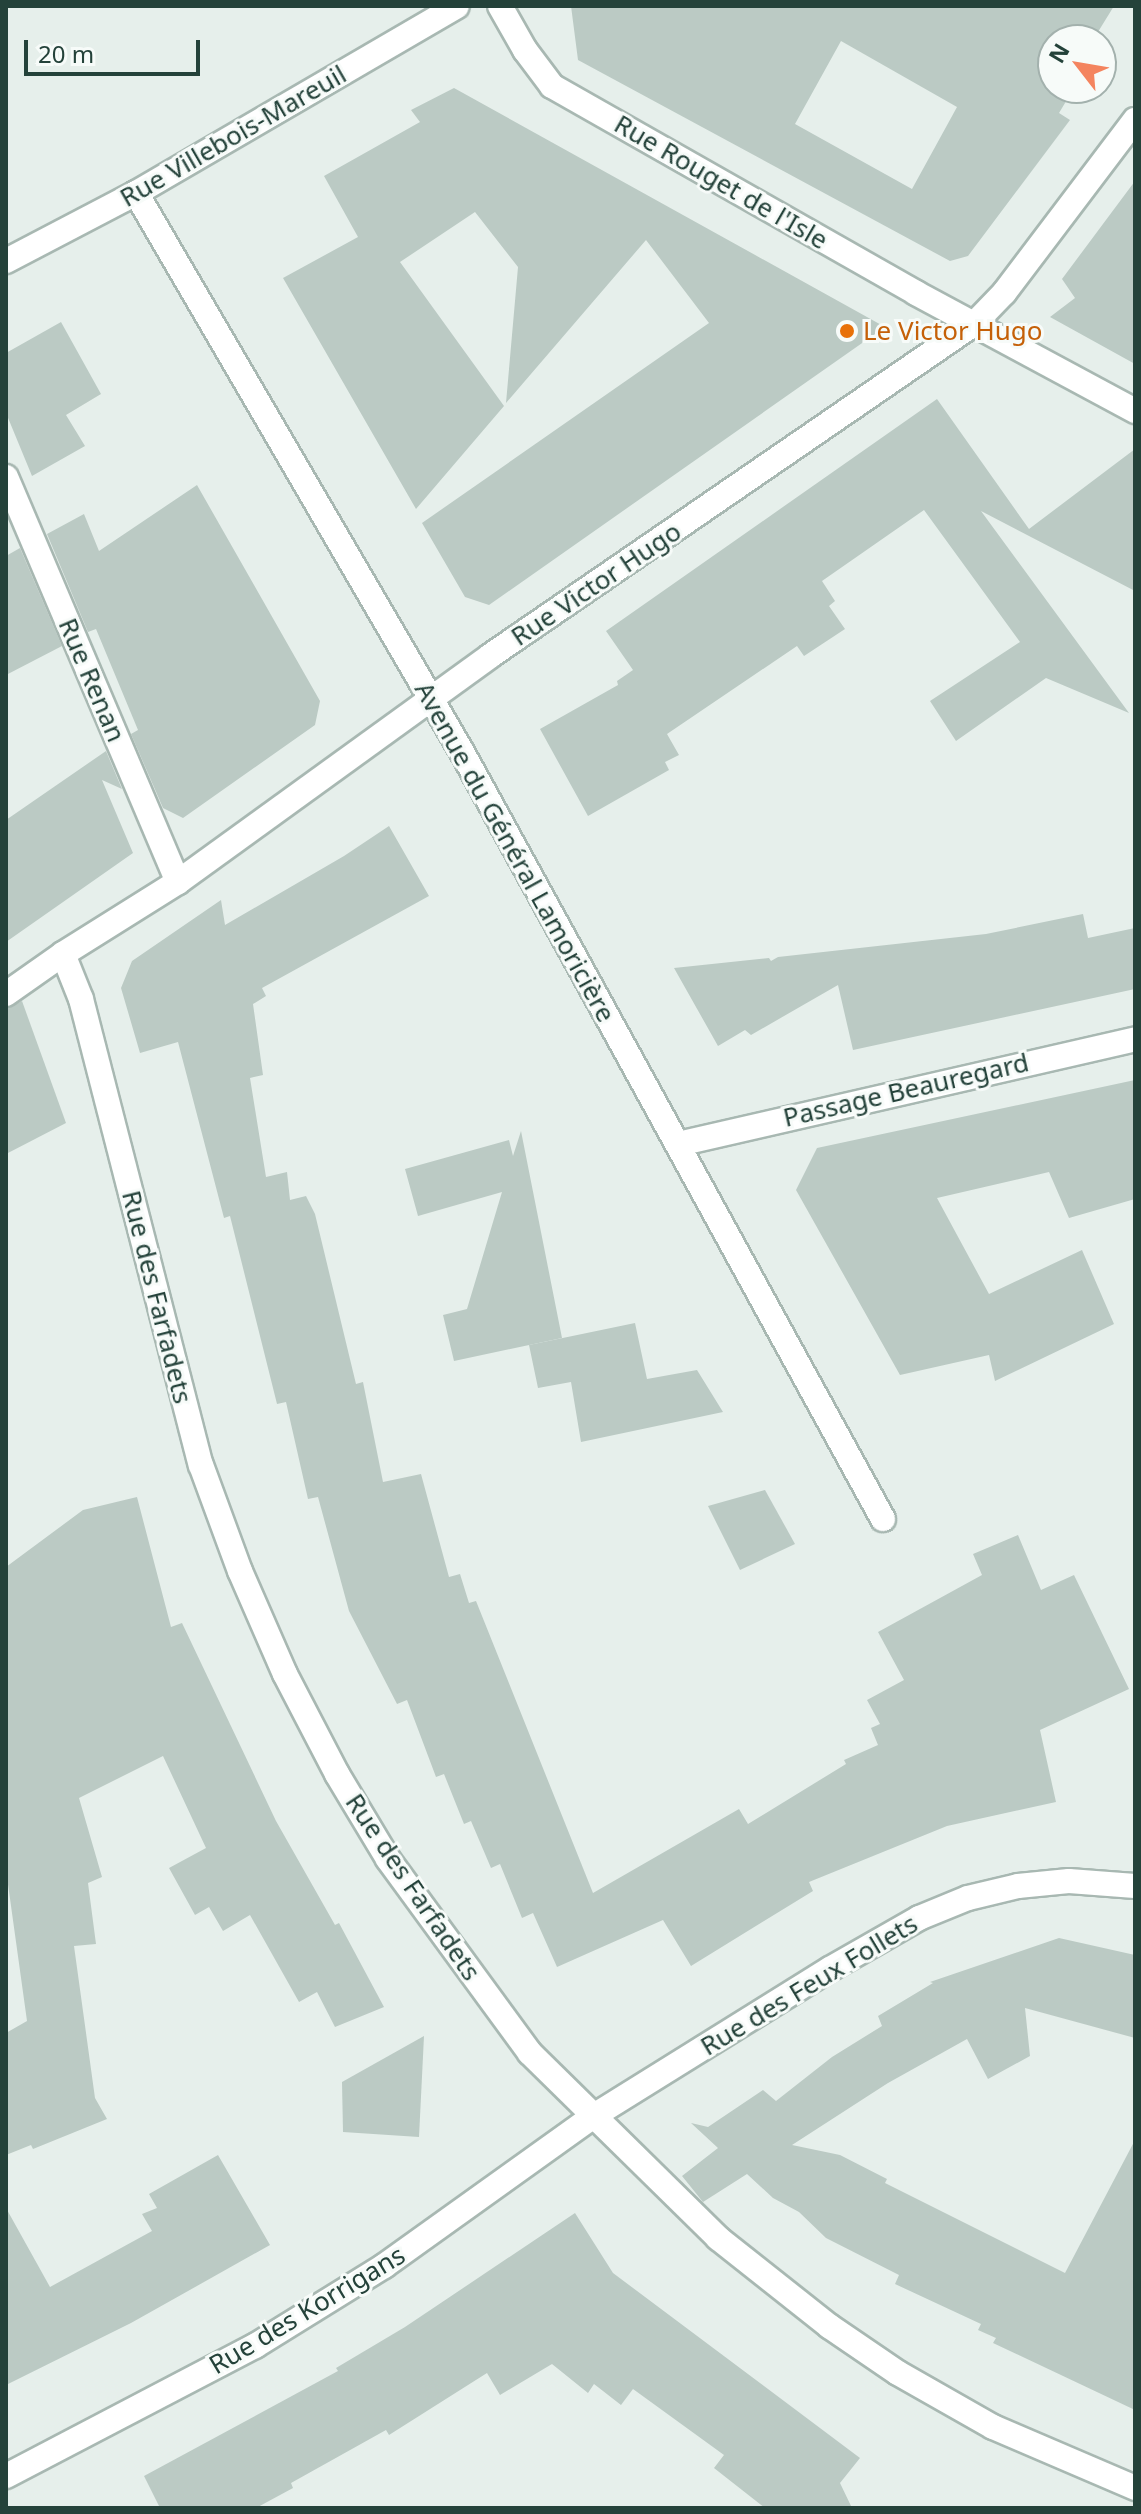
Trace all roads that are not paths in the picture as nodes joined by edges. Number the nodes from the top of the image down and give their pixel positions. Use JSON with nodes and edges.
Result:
{"nodes":[{"id":1,"x":457,"y":6,"type":"edge"},
{"id":2,"x":500,"y":6,"type":"edge"},
{"id":3,"x":1135,"y":120,"type":"edge"},
{"id":4,"x":136,"y":193,"type":"junction"},
{"id":5,"x":6,"y":261,"type":"edge"},
{"id":6,"x":975,"y":323,"type":"junction"},
{"id":7,"x":1135,"y":411,"type":"edge"},
{"id":8,"x":6,"y":477,"type":"edge"},
{"id":9,"x":430,"y":699,"type":"junction"},
{"id":10,"x":178,"y":882,"type":"junction"},
{"id":11,"x":63,"y":954,"type":"junction"},
{"id":12,"x":6,"y":994,"type":"edge"},
{"id":13,"x":1135,"y":1039,"type":"edge"},
{"id":14,"x":678,"y":1144,"type":"junction"},
{"id":15,"x":883,"y":1519,"type":"dead end"},
{"id":16,"x":1135,"y":1886,"type":"edge"},
{"id":17,"x":592,"y":2117,"type":"junction"},
{"id":18,"x":6,"y":2476,"type":"edge"},
{"id":19,"x":1135,"y":2488,"type":"edge"}],
"edges":[{"from":1,"to":4,"type":"street","name":"Rue Villebois-Mareuil"},
{"from":2,"to":6,"type":"street","name":"Rue Rouget de l'Isle"},
{"from":3,"to":6,"type":"street","name":"Rue Victor Hugo"},
{"from":4,"to":5,"type":"street","name":"Rue Villebois-Mareuil"},
{"from":4,"to":9,"type":"street","name":"Avenue du Général Lamoricière"},
{"from":6,"to":7,"type":"street","name":"Rue Rouget de l'Isle"},
{"from":6,"to":9,"type":"street","name":"Rue Victor Hugo"},
{"from":8,"to":10,"type":"street","name":"Rue Renan"},
{"from":9,"to":10,"type":"street","name":"Rue Victor Hugo"},
{"from":9,"to":14,"type":"street","name":"Avenue du Général Lamoricière"},
{"from":10,"to":11,"type":"street","name":"Rue Victor Hugo"},
{"from":11,"to":12,"type":"street","name":"Rue Victor Hugo"},
{"from":11,"to":17,"type":"street","name":"Rue des Farfadets"},
{"from":13,"to":14,"type":"street","name":"Passage Beauregard"},
{"from":14,"to":15,"type":"street","name":"Avenue du Général Lamoricière"},
{"from":16,"to":17,"type":"street","name":"Rue des Feux Follets"},
{"from":17,"to":18,"type":"street","name":"Rue des Korrigans"},
{"from":17,"to":19,"type":"street","name":"Rue des Farfadets"}]}
